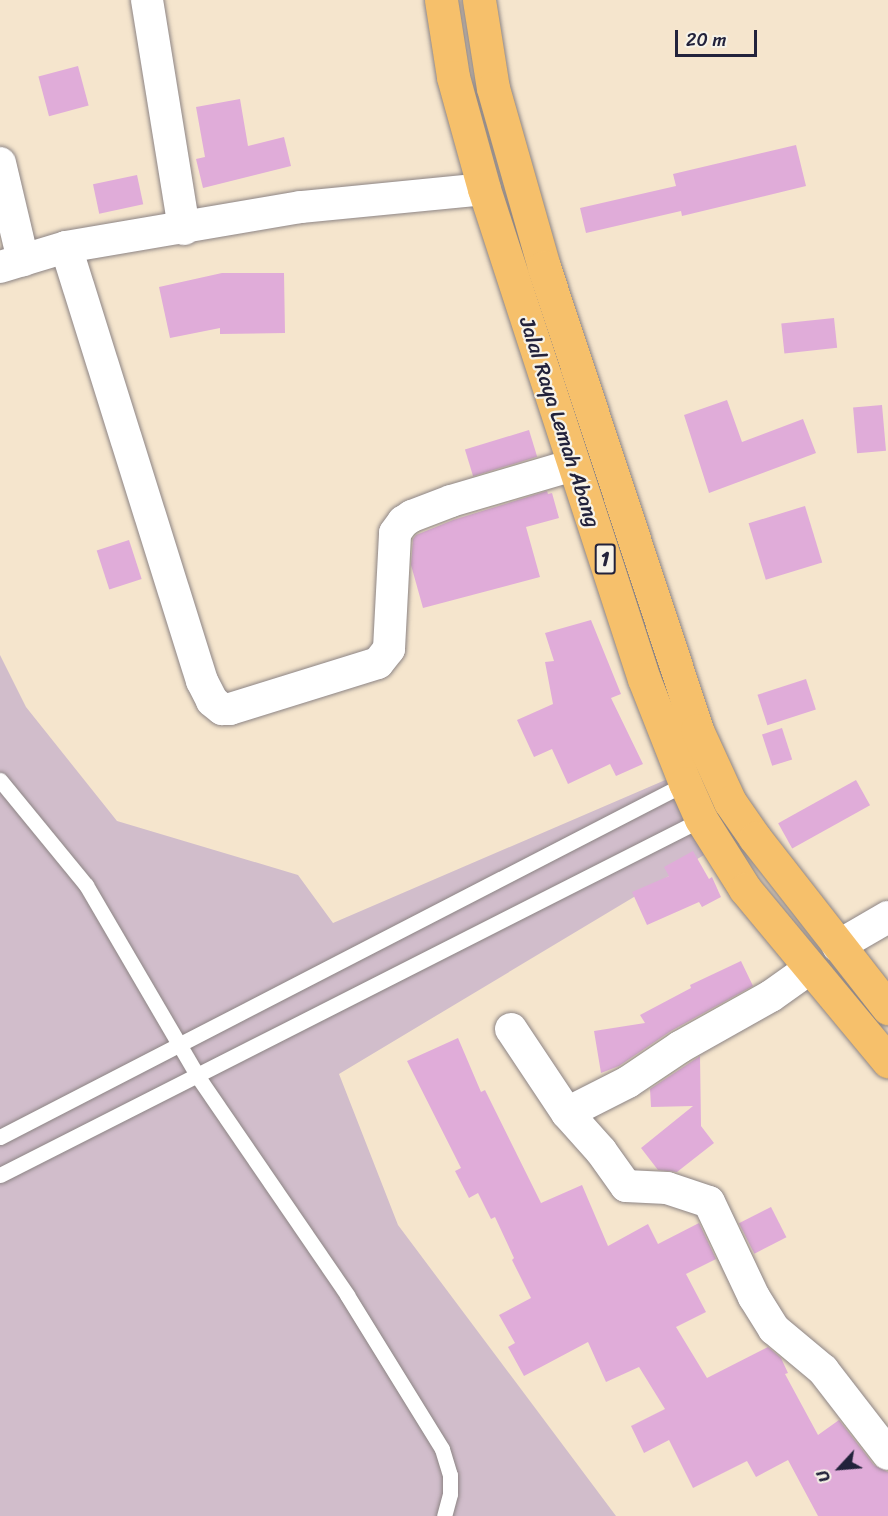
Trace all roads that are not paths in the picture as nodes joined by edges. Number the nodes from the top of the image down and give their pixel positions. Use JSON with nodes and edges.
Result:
{"nodes":[{"id":1,"x":147,"y":0,"type":"edge"},
{"id":2,"x":441,"y":0,"type":"edge"},
{"id":3,"x":479,"y":0,"type":"edge"},
{"id":4,"x":0,"y":164,"type":"edge"},
{"id":5,"x":484,"y":189,"type":"junction"},
{"id":6,"x":184,"y":229,"type":"junction"},
{"id":7,"x":66,"y":247,"type":"junction"},
{"id":8,"x":11,"y":263,"type":"edge"},
{"id":9,"x":573,"y":465,"type":"junction"},
{"id":10,"x":715,"y":769,"type":"junction"},
{"id":11,"x":0,"y":780,"type":"edge"},
{"id":12,"x":685,"y":783,"type":"junction"},
{"id":13,"x":730,"y":802,"type":"junction"},
{"id":14,"x":701,"y":819,"type":"junction"},
{"id":15,"x":888,"y":917,"type":"edge"},
{"id":16,"x":838,"y":946,"type":"junction"},
{"id":17,"x":809,"y":969,"type":"junction"},
{"id":18,"x":888,"y":1008,"type":"edge"},
{"id":19,"x":511,"y":1029,"type":"dead end"},
{"id":20,"x":180,"y":1045,"type":"junction"},
{"id":21,"x":888,"y":1061,"type":"edge"},
{"id":22,"x":198,"y":1077,"type":"junction"},
{"id":23,"x":567,"y":1113,"type":"junction"},
{"id":24,"x":0,"y":1137,"type":"edge"},
{"id":25,"x":0,"y":1175,"type":"edge"},
{"id":26,"x":888,"y":1454,"type":"edge"},
{"id":27,"x":444,"y":1516,"type":"edge"}],
"edges":[{"from":1,"to":6,"type":"street"},
{"from":2,"to":5,"type":"highway","name":"Jalal Raya Lemah Abang","number":"1"},
{"from":3,"to":10,"type":"highway","name":"Jalal Raya Lemah Abang","number":"1"},
{"from":4,"to":8,"type":"street"},
{"from":5,"to":6,"type":"street"},
{"from":5,"to":9,"type":"highway","name":"Jalal Raya Lemah Abang","number":"1"},
{"from":6,"to":7,"type":"street"},
{"from":7,"to":8,"type":"street"},
{"from":7,"to":9,"type":"street"},
{"from":9,"to":12,"type":"highway","name":"Jalal Raya Lemah Abang","number":"1"},
{"from":10,"to":12,"type":"lane"},
{"from":10,"to":13,"type":"highway","name":"Jalal Raya Lemah Abang","number":"1"},
{"from":11,"to":20,"type":"lane"},
{"from":12,"to":14,"type":"highway","name":"Jalal Raya Lemah Abang","number":"1"},
{"from":12,"to":20,"type":"lane"},
{"from":13,"to":14,"type":"lane"},
{"from":13,"to":16,"type":"highway","name":"Jalal Raya Lemah Abang","number":"1"},
{"from":14,"to":17,"type":"highway","name":"Jalal Raya Lemah Abang","number":"1"},
{"from":14,"to":22,"type":"lane"},
{"from":15,"to":16,"type":"street"},
{"from":16,"to":18,"type":"highway","name":"Jalal Raya Lemah Abang","number":"1"},
{"from":17,"to":21,"type":"highway","name":"Jalal Raya Lemah Abang","number":"1"},
{"from":17,"to":23,"type":"street"},
{"from":19,"to":23,"type":"street"},
{"from":20,"to":22,"type":"lane"},
{"from":20,"to":24,"type":"lane"},
{"from":22,"to":25,"type":"lane"},
{"from":22,"to":27,"type":"lane"},
{"from":23,"to":26,"type":"street"}]}
